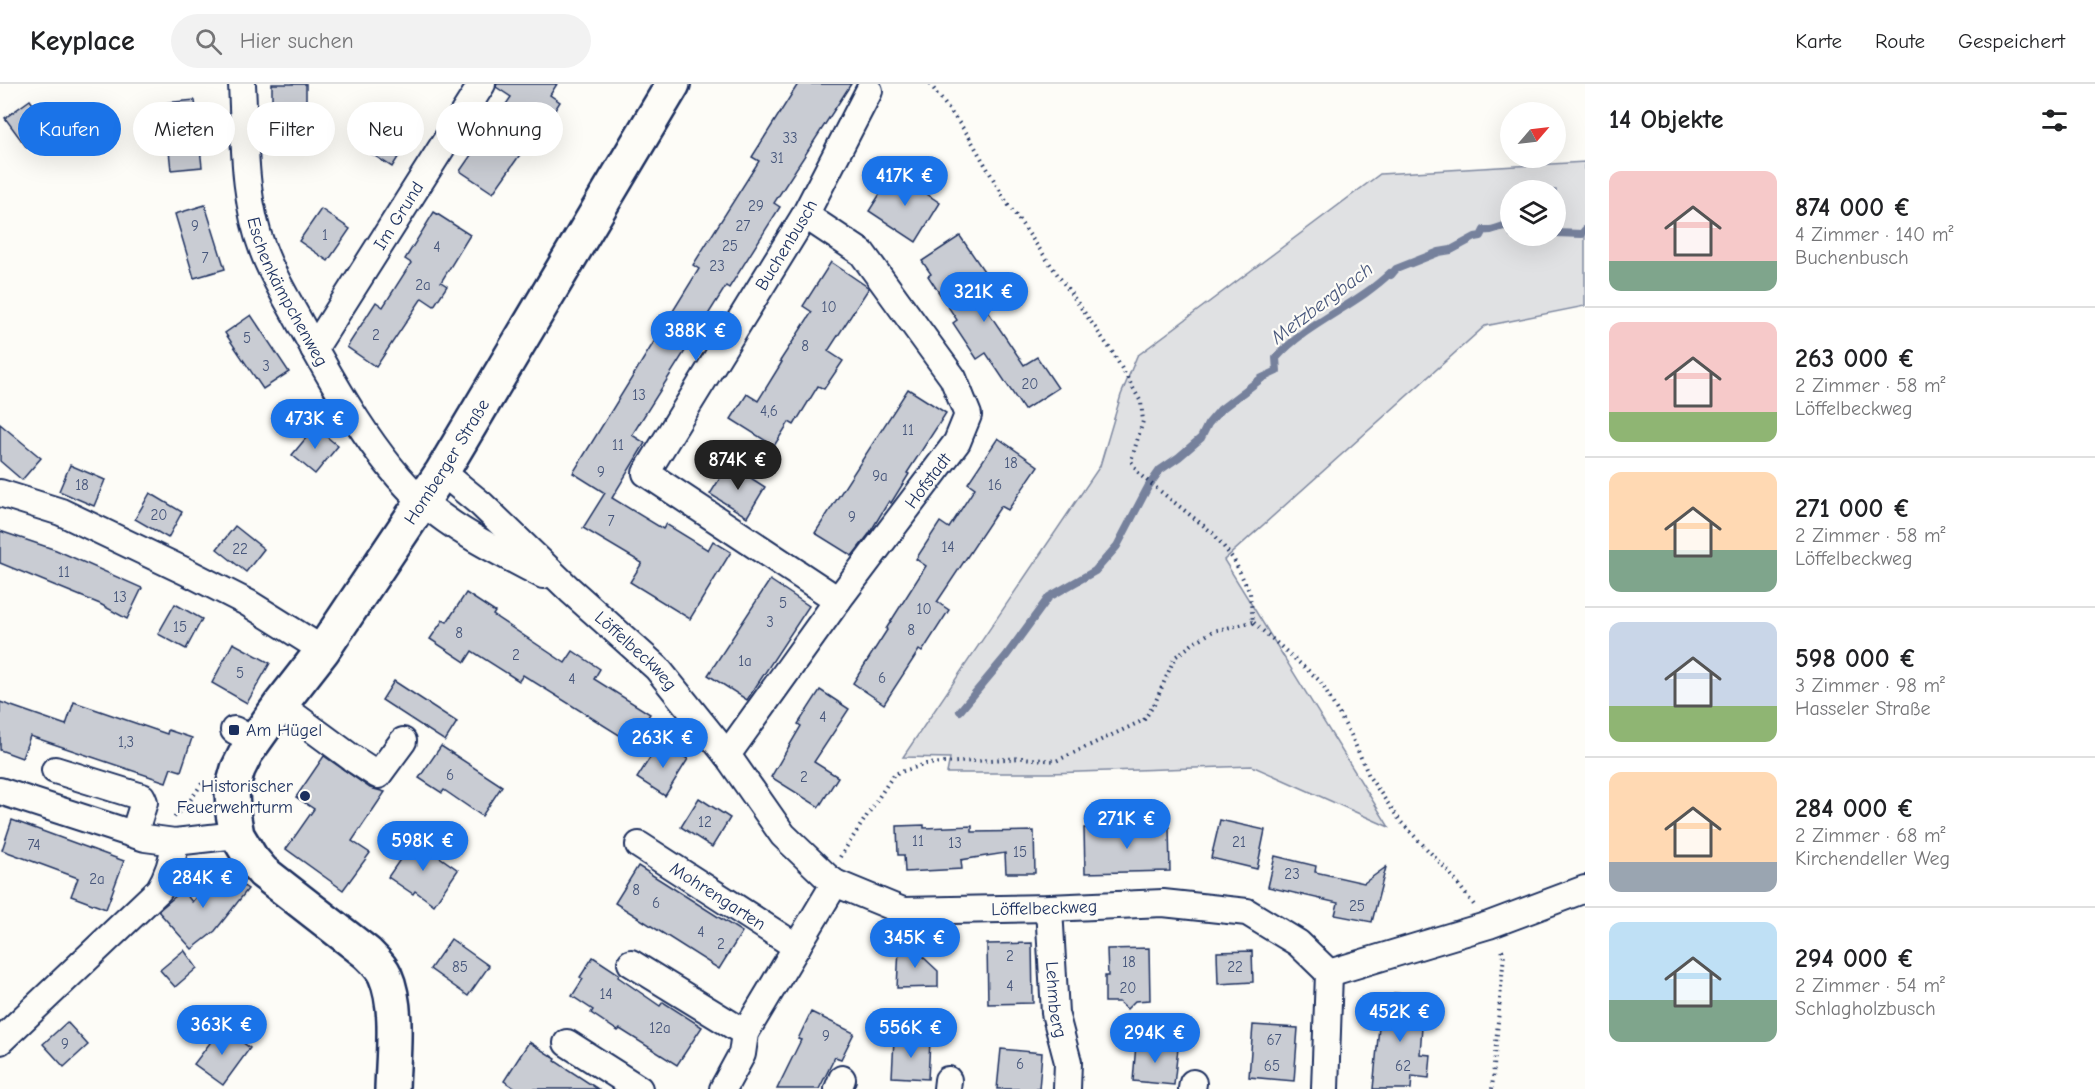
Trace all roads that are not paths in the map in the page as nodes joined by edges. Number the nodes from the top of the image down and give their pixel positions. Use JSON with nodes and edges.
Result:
{"nodes":[{"id":1,"x":242,"y":84,"type":"edge"},
{"id":2,"x":483,"y":84,"type":"edge"},
{"id":3,"x":673,"y":84,"type":"edge"},
{"id":4,"x":869,"y":91,"type":"dead end"},
{"id":5,"x":805,"y":215,"type":"junction"},
{"id":6,"x":314,"y":349,"type":"junction"},
{"id":7,"x":442,"y":472,"type":"junction"},
{"id":8,"x":0,"y":493,"type":"edge"},
{"id":9,"x":423,"y":501,"type":"junction"},
{"id":10,"x":570,"y":590,"type":"junction"},
{"id":11,"x":838,"y":600,"type":"junction"},
{"id":12,"x":323,"y":650,"type":"junction"},
{"id":13,"x":280,"y":705,"type":"junction"},
{"id":14,"x":403,"y":741,"type":"dead end"},
{"id":15,"x":727,"y":755,"type":"junction"},
{"id":16,"x":55,"y":770,"type":"dead end"},
{"id":17,"x":0,"y":792,"type":"edge"},
{"id":18,"x":237,"y":835,"type":"junction"},
{"id":19,"x":139,"y":836,"type":"junction"},
{"id":20,"x":639,"y":845,"type":"dead end"},
{"id":21,"x":174,"y":850,"type":"junction"},
{"id":22,"x":831,"y":880,"type":"junction"},
{"id":23,"x":1585,"y":889,"type":"edge"},
{"id":24,"x":1048,"y":908,"type":"junction"},
{"id":25,"x":797,"y":947,"type":"junction"},
{"id":26,"x":631,"y":963,"type":"dead end"},
{"id":27,"x":1329,"y":973,"type":"junction"},
{"id":28,"x":745,"y":1033,"type":"junction"},
{"id":29,"x":0,"y":1041,"type":"edge"},
{"id":30,"x":567,"y":1043,"type":"dead end"},
{"id":31,"x":392,"y":1089,"type":"edge"},
{"id":32,"x":639,"y":1089,"type":"edge"},
{"id":33,"x":723,"y":1089,"type":"edge"},
{"id":34,"x":1067,"y":1089,"type":"edge"},
{"id":35,"x":1325,"y":1089,"type":"edge"}],
"edges":[{"from":1,"to":6,"type":"street","name":"Eschenkämpchenweg"},
{"from":2,"to":6,"type":"street","name":"Im Grund"},
{"from":3,"to":7,"type":"main road","name":"Homberger Straße"},
{"from":4,"to":5,"type":"street","name":"Buchenbusch"},
{"from":5,"to":11,"type":"street","name":"Hofstadt"},
{"from":5,"to":11,"type":"street","name":"Buchenbusch"},
{"from":6,"to":9,"type":"street","name":"Eschenkämpchenweg"},
{"from":7,"to":9,"type":"main road","name":"Homberger Straße"},
{"from":7,"to":10,"type":"street","name":"Löffelbeckweg"},
{"from":8,"to":12,"type":"street"},
{"from":9,"to":10,"type":"street","name":"Löffelbeckweg"},
{"from":9,"to":12,"type":"main road","name":"Homberger Straße"},
{"from":10,"to":15,"type":"street","name":"Löffelbeckweg"},
{"from":11,"to":15,"type":"street","name":"Hofstadt"},
{"from":12,"to":13,"type":"main road","name":"Homberger Straße"},
{"from":13,"to":14,"type":"street"},
{"from":13,"to":18,"type":"main road","name":"Homberger Straße"},
{"from":15,"to":22,"type":"street","name":"Löffelbeckweg"},
{"from":16,"to":19,"type":"street"},
{"from":17,"to":19,"type":"street"},
{"from":18,"to":21,"type":"street"},
{"from":18,"to":31,"type":"main road"},
{"from":19,"to":21,"type":"street"},
{"from":20,"to":25,"type":"street","name":"Mohrengarten"},
{"from":21,"to":29,"type":"street"},
{"from":22,"to":24,"type":"street","name":"Löffelbeckweg"},
{"from":22,"to":25,"type":"street"},
{"from":23,"to":27,"type":"street"},
{"from":24,"to":27,"type":"street","name":"Löffelbeckweg"},
{"from":24,"to":34,"type":"street","name":"Lehmberg"},
{"from":25,"to":28,"type":"street"},
{"from":26,"to":28,"type":"street"},
{"from":27,"to":35,"type":"street"},
{"from":28,"to":33,"type":"street"},
{"from":30,"to":32,"type":"street"}]}
